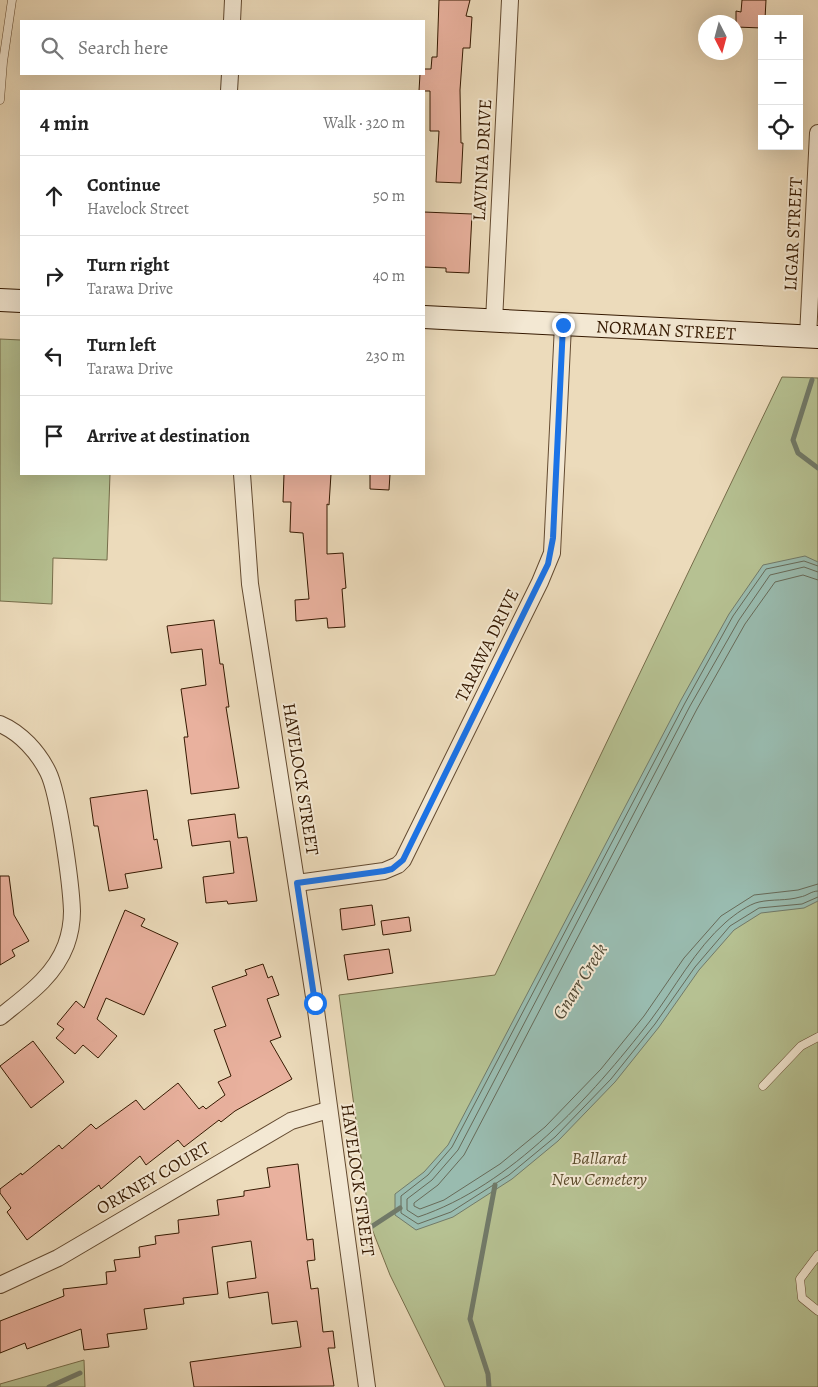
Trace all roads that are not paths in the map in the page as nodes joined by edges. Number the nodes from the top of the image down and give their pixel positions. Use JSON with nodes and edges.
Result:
{"nodes":[{"id":1,"x":12,"y":0,"type":"edge"},
{"id":2,"x":233,"y":0,"type":"edge"},
{"id":3,"x":510,"y":0,"type":"edge"},
{"id":4,"x":232,"y":20,"type":"edge"},
{"id":5,"x":230,"y":75,"type":"edge"},
{"id":6,"x":229,"y":90,"type":"edge"},
{"id":7,"x":0,"y":100,"type":"edge"},
{"id":8,"x":818,"y":133,"type":"edge"},
{"id":9,"x":0,"y":300,"type":"edge"},
{"id":10,"x":20,"y":301,"type":"edge"},
{"id":11,"x":425,"y":317,"type":"edge"},
{"id":12,"x":494,"y":321,"type":"junction"},
{"id":13,"x":563,"y":325,"type":"junction"},
{"id":14,"x":813,"y":337,"type":"edge"},
{"id":15,"x":242,"y":475,"type":"edge"},
{"id":16,"x":0,"y":724,"type":"edge"},
{"id":17,"x":297,"y":883,"type":"junction"},
{"id":18,"x":0,"y":1017,"type":"edge"},
{"id":19,"x":818,"y":1037,"type":"edge"},
{"id":20,"x":763,"y":1086,"type":"dead end"},
{"id":21,"x":328,"y":1110,"type":"junction"},
{"id":22,"x":818,"y":1255,"type":"edge"},
{"id":23,"x":0,"y":1285,"type":"edge"},
{"id":24,"x":818,"y":1311,"type":"edge"},
{"id":25,"x":367,"y":1387,"type":"edge"}],
"edges":[{"from":1,"to":7,"type":"lane"},
{"from":2,"to":4,"type":"street"},
{"from":3,"to":12,"type":"street","name":"LAVINIA DRIVE"},
{"from":5,"to":6,"type":"street"},
{"from":8,"to":14,"type":"street","name":"LIGAR STREET"},
{"from":9,"to":10,"type":"street"},
{"from":11,"to":12,"type":"street","name":"NORMAN STREET"},
{"from":12,"to":13,"type":"street","name":"NORMAN STREET"},
{"from":13,"to":14,"type":"street","name":"NORMAN STREET"},
{"from":13,"to":17,"type":"street","name":"TARAWA DRIVE"},
{"from":15,"to":17,"type":"street","name":"HAVELOCK STREET"},
{"from":16,"to":18,"type":"street"},
{"from":17,"to":21,"type":"street","name":"HAVELOCK STREET"},
{"from":19,"to":20,"type":"lane"},
{"from":21,"to":23,"type":"street","name":"ORKNEY COURT"},
{"from":21,"to":25,"type":"street","name":"HAVELOCK STREET"},
{"from":22,"to":24,"type":"lane"}]}
